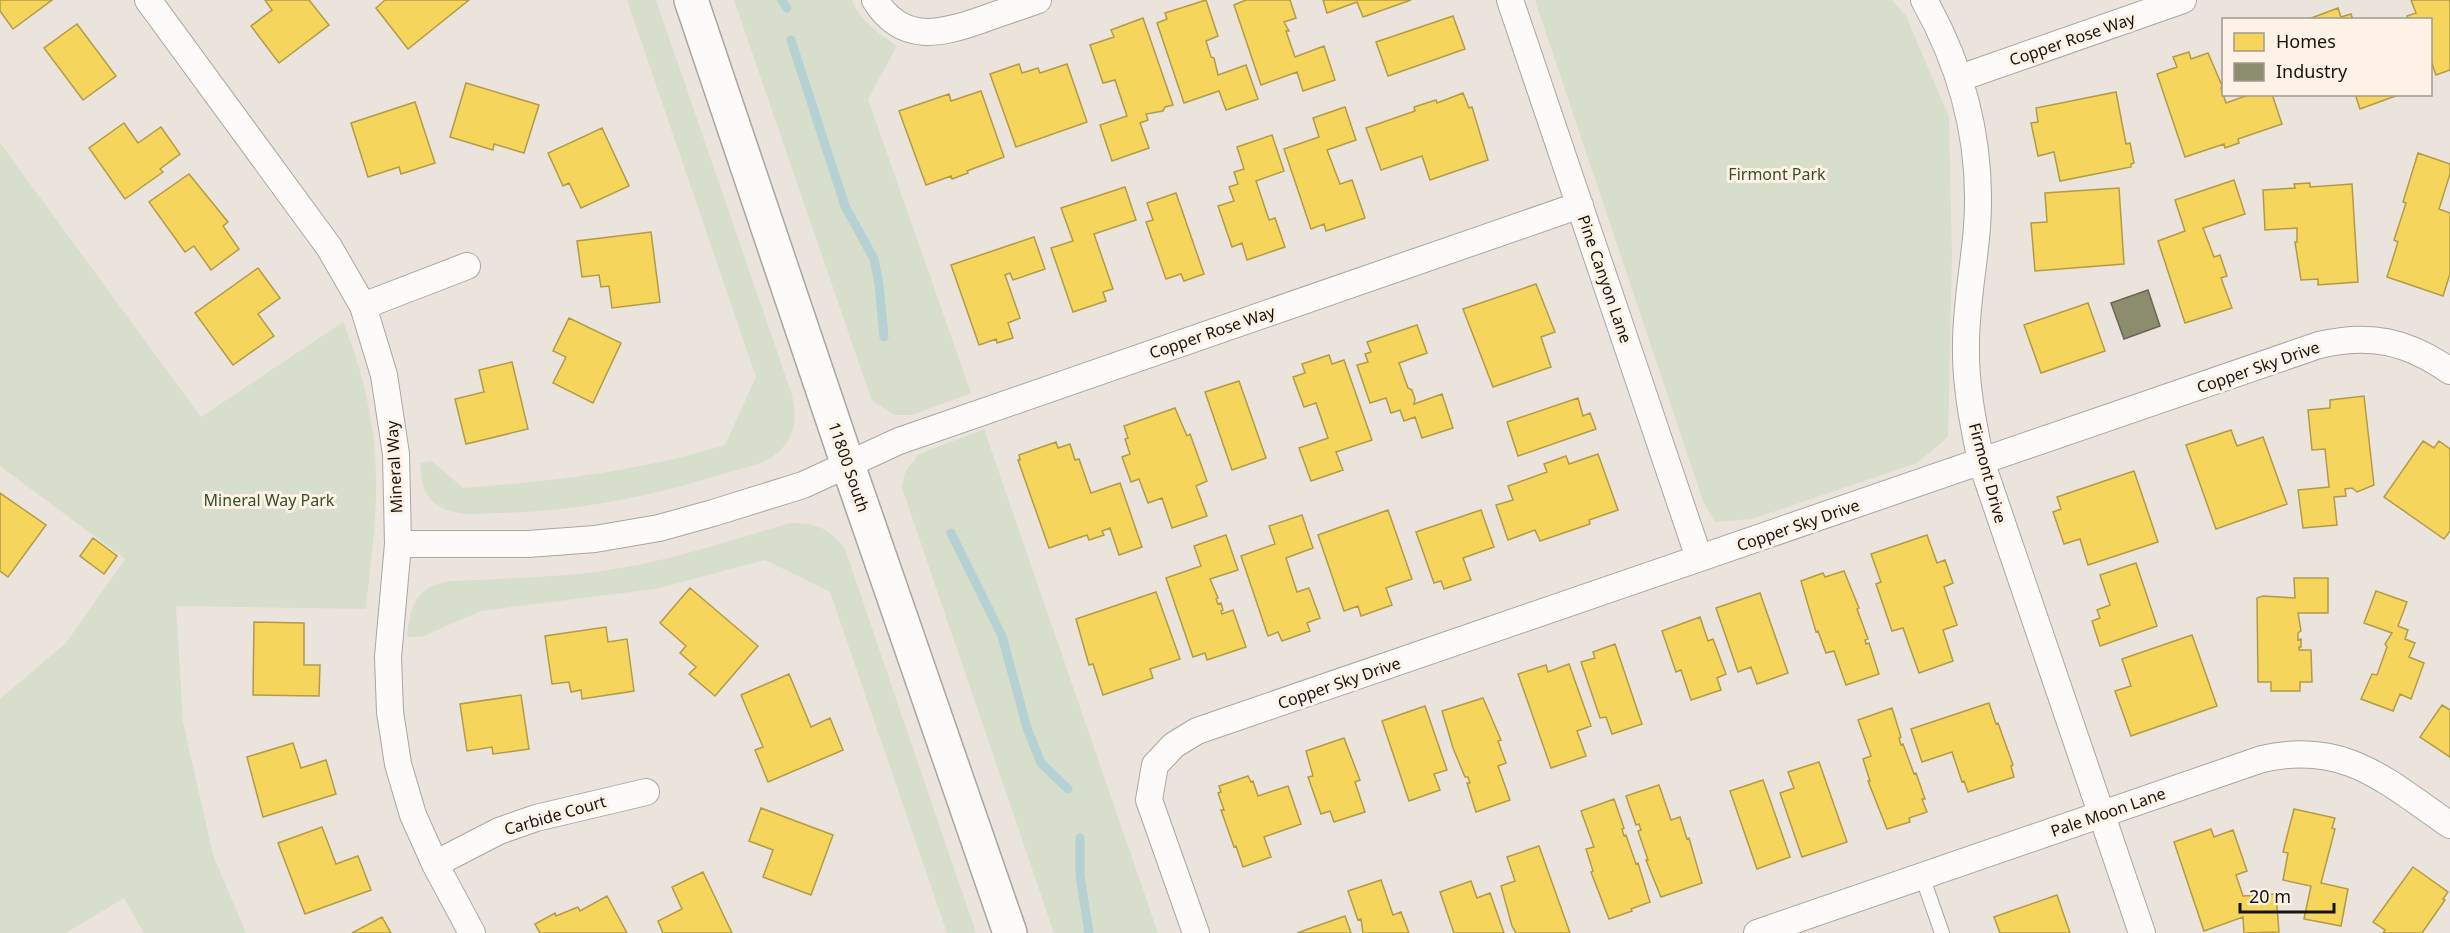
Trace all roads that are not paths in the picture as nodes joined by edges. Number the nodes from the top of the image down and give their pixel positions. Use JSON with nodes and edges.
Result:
{"nodes":[{"id":1,"x":148,"y":0,"type":"edge"},
{"id":2,"x":691,"y":0,"type":"edge"},
{"id":3,"x":875,"y":0,"type":"edge"},
{"id":4,"x":1038,"y":0,"type":"edge"},
{"id":5,"x":1510,"y":0,"type":"edge"},
{"id":6,"x":1924,"y":0,"type":"edge"},
{"id":7,"x":2183,"y":0,"type":"edge"},
{"id":8,"x":1960,"y":78,"type":"junction"},
{"id":9,"x":1580,"y":205,"type":"junction"},
{"id":10,"x":467,"y":266,"type":"dead end"},
{"id":11,"x":363,"y":306,"type":"junction"},
{"id":12,"x":2450,"y":371,"type":"edge"},
{"id":13,"x":1982,"y":461,"type":"junction"},
{"id":14,"x":848,"y":465,"type":"junction"},
{"id":15,"x":398,"y":544,"type":"junction"},
{"id":16,"x":1700,"y":558,"type":"junction"},
{"id":17,"x":646,"y":792,"type":"dead end"},
{"id":18,"x":2101,"y":814,"type":"junction"},
{"id":19,"x":2450,"y":825,"type":"edge"},
{"id":20,"x":435,"y":864,"type":"junction"},
{"id":21,"x":1922,"y":876,"type":"junction"},
{"id":22,"x":472,"y":933,"type":"edge"},
{"id":23,"x":1010,"y":933,"type":"edge"},
{"id":24,"x":1196,"y":933,"type":"edge"},
{"id":25,"x":1757,"y":933,"type":"edge"},
{"id":26,"x":1942,"y":933,"type":"edge"},
{"id":27,"x":2142,"y":933,"type":"edge"}],
"edges":[{"from":1,"to":11,"type":"street","name":"Mineral Way"},
{"from":2,"to":14,"type":"main road","name":"11800 South"},
{"from":3,"to":4,"type":"street"},
{"from":5,"to":9,"type":"street","name":"Pine Canyon Lane"},
{"from":6,"to":8,"type":"street","name":"Firmont Drive"},
{"from":7,"to":8,"type":"street","name":"Copper Rose Way"},
{"from":8,"to":13,"type":"street","name":"Firmont Drive"},
{"from":9,"to":14,"type":"street","name":"Copper Rose Way"},
{"from":9,"to":16,"type":"street","name":"Pine Canyon Lane"},
{"from":10,"to":11,"type":"street"},
{"from":11,"to":15,"type":"street","name":"Mineral Way"},
{"from":12,"to":13,"type":"street","name":"Copper Sky Drive"},
{"from":13,"to":16,"type":"street","name":"Copper Sky Drive"},
{"from":13,"to":18,"type":"street","name":"Firmont Drive"},
{"from":14,"to":15,"type":"street"},
{"from":14,"to":23,"type":"main road","name":"11800 South"},
{"from":15,"to":20,"type":"street","name":"Mineral Way"},
{"from":16,"to":24,"type":"street","name":"Copper Sky Drive"},
{"from":17,"to":20,"type":"street","name":"Carbide Court"},
{"from":18,"to":19,"type":"street","name":"Pale Moon Lane"},
{"from":18,"to":21,"type":"street","name":"Pale Moon Lane"},
{"from":18,"to":27,"type":"street","name":"Firmont Drive"},
{"from":20,"to":22,"type":"street","name":"Mineral Way"},
{"from":21,"to":25,"type":"street","name":"Pale Moon Lane"},
{"from":21,"to":26,"type":"lane"}]}
